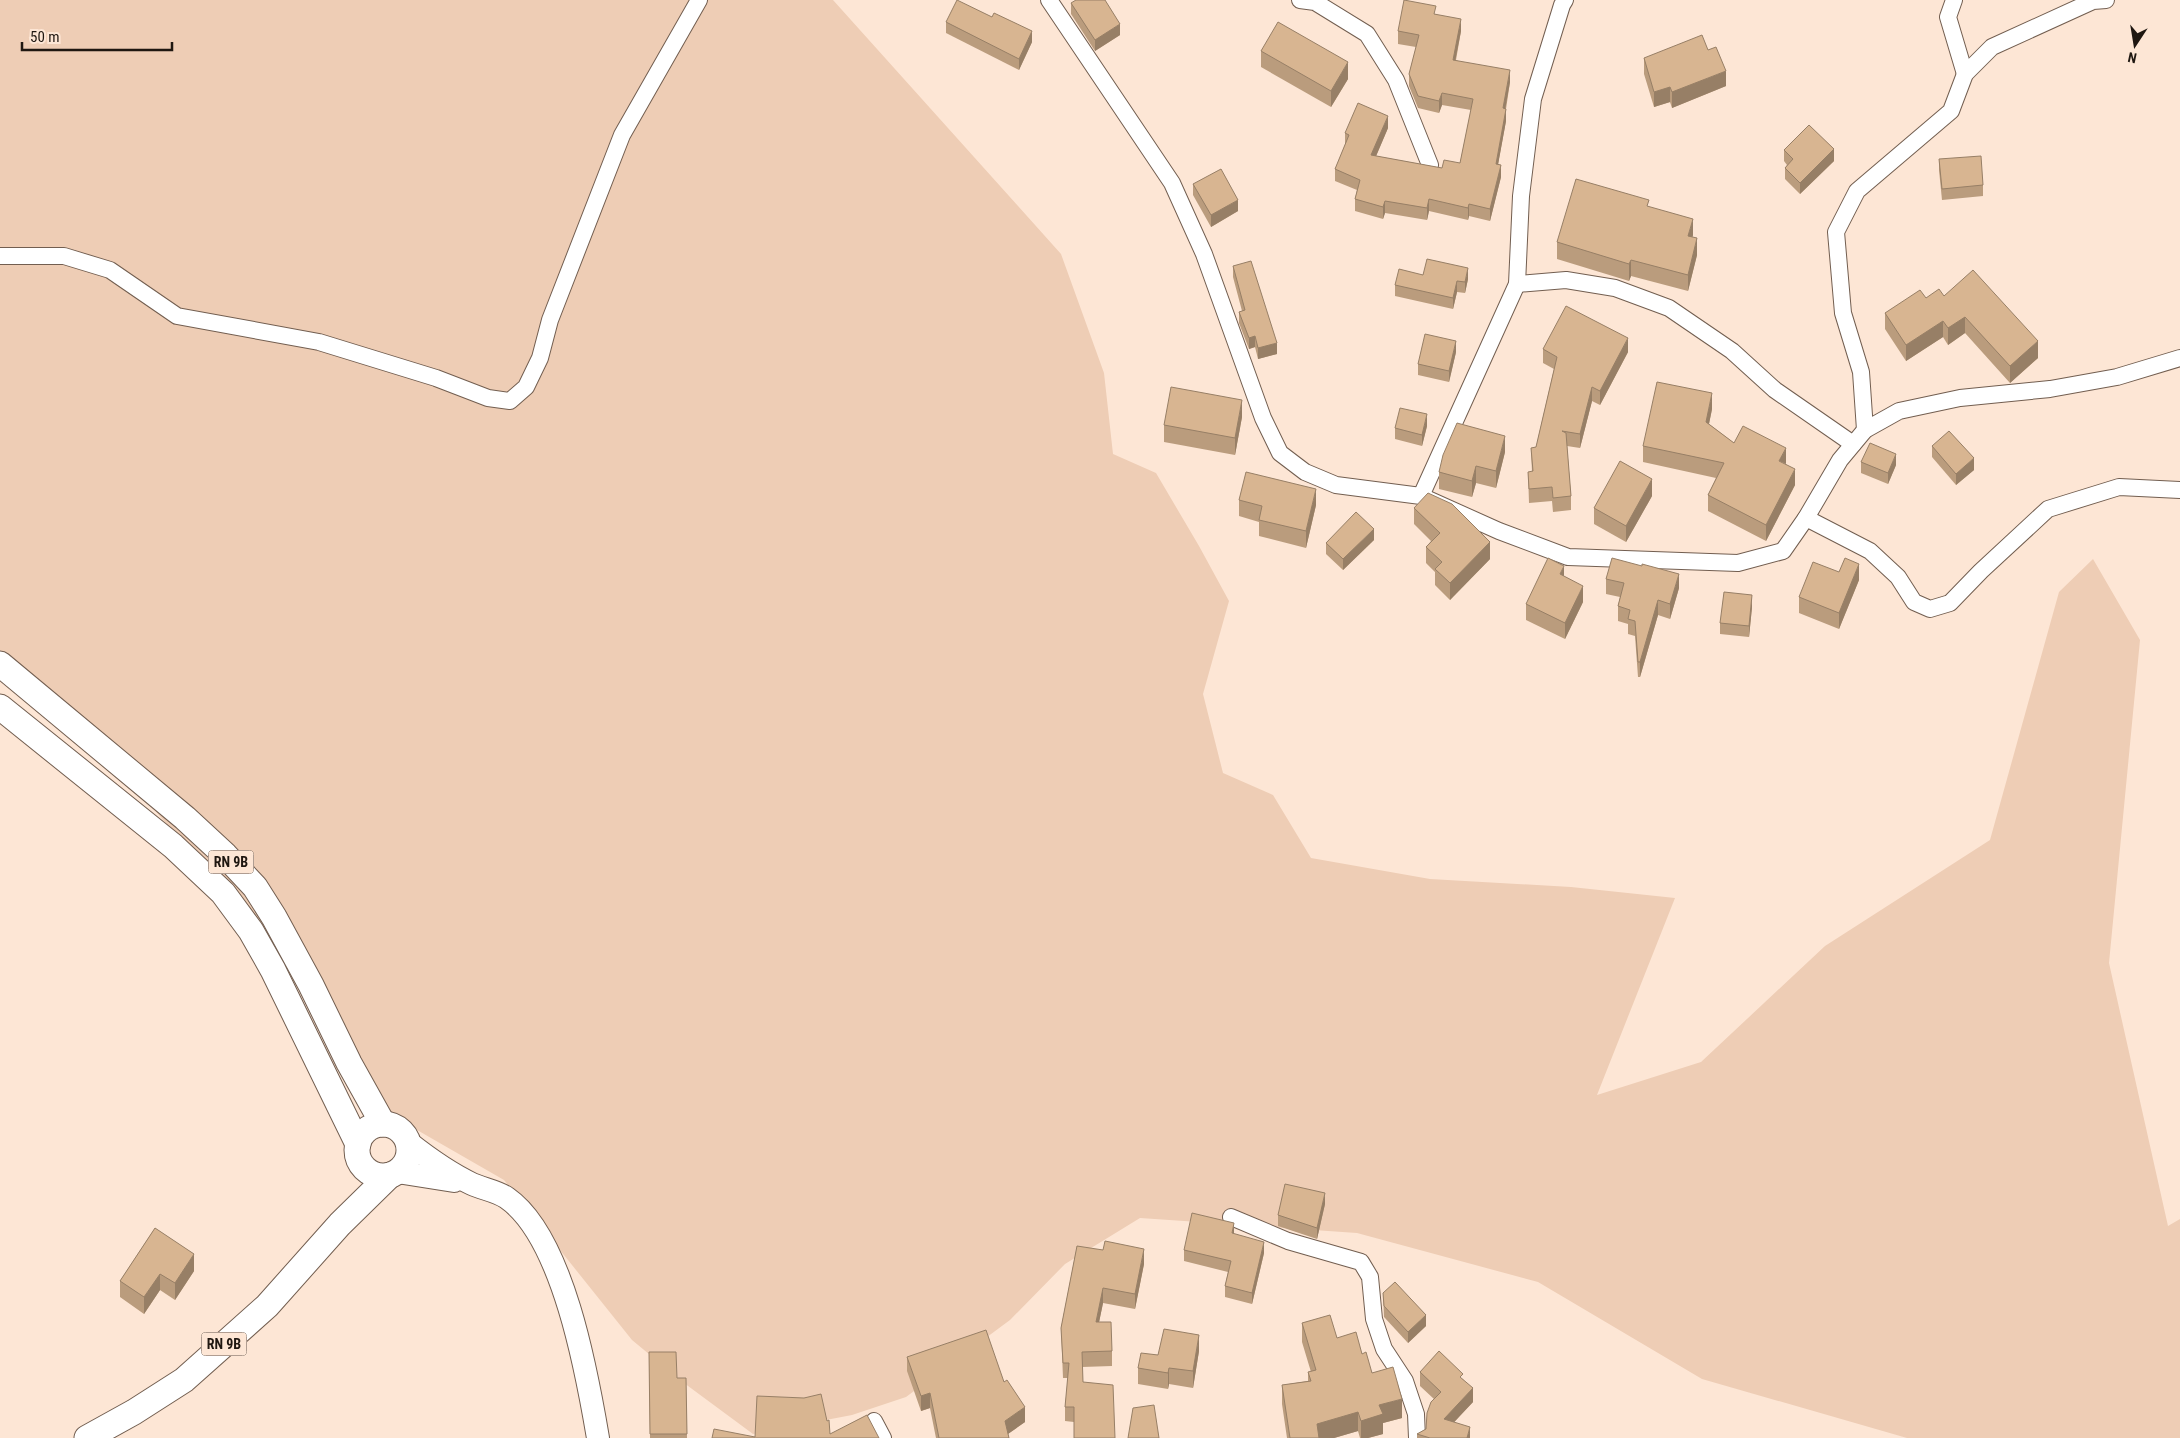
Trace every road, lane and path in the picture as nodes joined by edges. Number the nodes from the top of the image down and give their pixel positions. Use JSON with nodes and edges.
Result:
{"nodes":[{"id":1,"x":699,"y":0,"type":"edge"},
{"id":2,"x":1049,"y":0,"type":"edge"},
{"id":3,"x":1300,"y":0,"type":"edge"},
{"id":4,"x":1954,"y":0,"type":"edge"},
{"id":5,"x":2106,"y":0,"type":"edge"},
{"id":6,"x":1567,"y":2,"type":"edge"},
{"id":7,"x":1965,"y":74,"type":"junction"},
{"id":8,"x":1430,"y":165,"type":"edge"},
{"id":9,"x":0,"y":256,"type":"edge"},
{"id":10,"x":1517,"y":284,"type":"junction"},
{"id":11,"x":2180,"y":358,"type":"edge"},
{"id":12,"x":1865,"y":430,"type":"junction"},
{"id":13,"x":1853,"y":444,"type":"junction"},
{"id":14,"x":2180,"y":490,"type":"edge"},
{"id":15,"x":1421,"y":496,"type":"junction"},
{"id":16,"x":1806,"y":518,"type":"junction"},
{"id":17,"x":0,"y":664,"type":"edge"},
{"id":18,"x":0,"y":707,"type":"edge"},
{"id":19,"x":383,"y":1124,"type":"junction"},
{"id":20,"x":409,"y":1143,"type":"junction"},
{"id":21,"x":359,"y":1153,"type":"junction"},
{"id":22,"x":393,"y":1173,"type":"junction"},
{"id":23,"x":472,"y":1184,"type":"junction"},
{"id":24,"x":1231,"y":1217,"type":"dead end"},
{"id":25,"x":340,"y":1224,"type":"junction"},
{"id":26,"x":874,"y":1421,"type":"dead end"},
{"id":27,"x":87,"y":1438,"type":"edge"},
{"id":28,"x":598,"y":1438,"type":"edge"},
{"id":29,"x":883,"y":1438,"type":"edge"},
{"id":30,"x":1417,"y":1438,"type":"edge"}],
"edges":[{"from":1,"to":9,"type":"street"},
{"from":2,"to":15,"type":"street"},
{"from":3,"to":8,"type":"street"},
{"from":4,"to":7,"type":"street"},
{"from":5,"to":7,"type":"street"},
{"from":6,"to":10,"type":"street"},
{"from":7,"to":12,"type":"street"},
{"from":10,"to":13,"type":"street"},
{"from":10,"to":15,"type":"street"},
{"from":11,"to":12,"type":"street"},
{"from":12,"to":13,"type":"street"},
{"from":13,"to":16,"type":"street"},
{"from":14,"to":16,"type":"street"},
{"from":15,"to":16,"type":"street"},
{"from":17,"to":19,"type":"main road","number":"RN 9B"},
{"from":18,"to":21,"type":"main road","number":"RN 9B"},
{"from":19,"to":20,"type":"main road"},
{"from":19,"to":21,"type":"main road"},
{"from":20,"to":22,"type":"main road"},
{"from":20,"to":23,"type":"main road"},
{"from":21,"to":22,"type":"main road"},
{"from":21,"to":25,"type":"main road","number":"RN 9B"},
{"from":22,"to":23,"type":"main road"},
{"from":22,"to":25,"type":"main road","number":"RN 9B"},
{"from":23,"to":28,"type":"main road"},
{"from":24,"to":30,"type":"street"},
{"from":25,"to":27,"type":"main road","number":"RN 9B"},
{"from":26,"to":29,"type":"street"}]}
